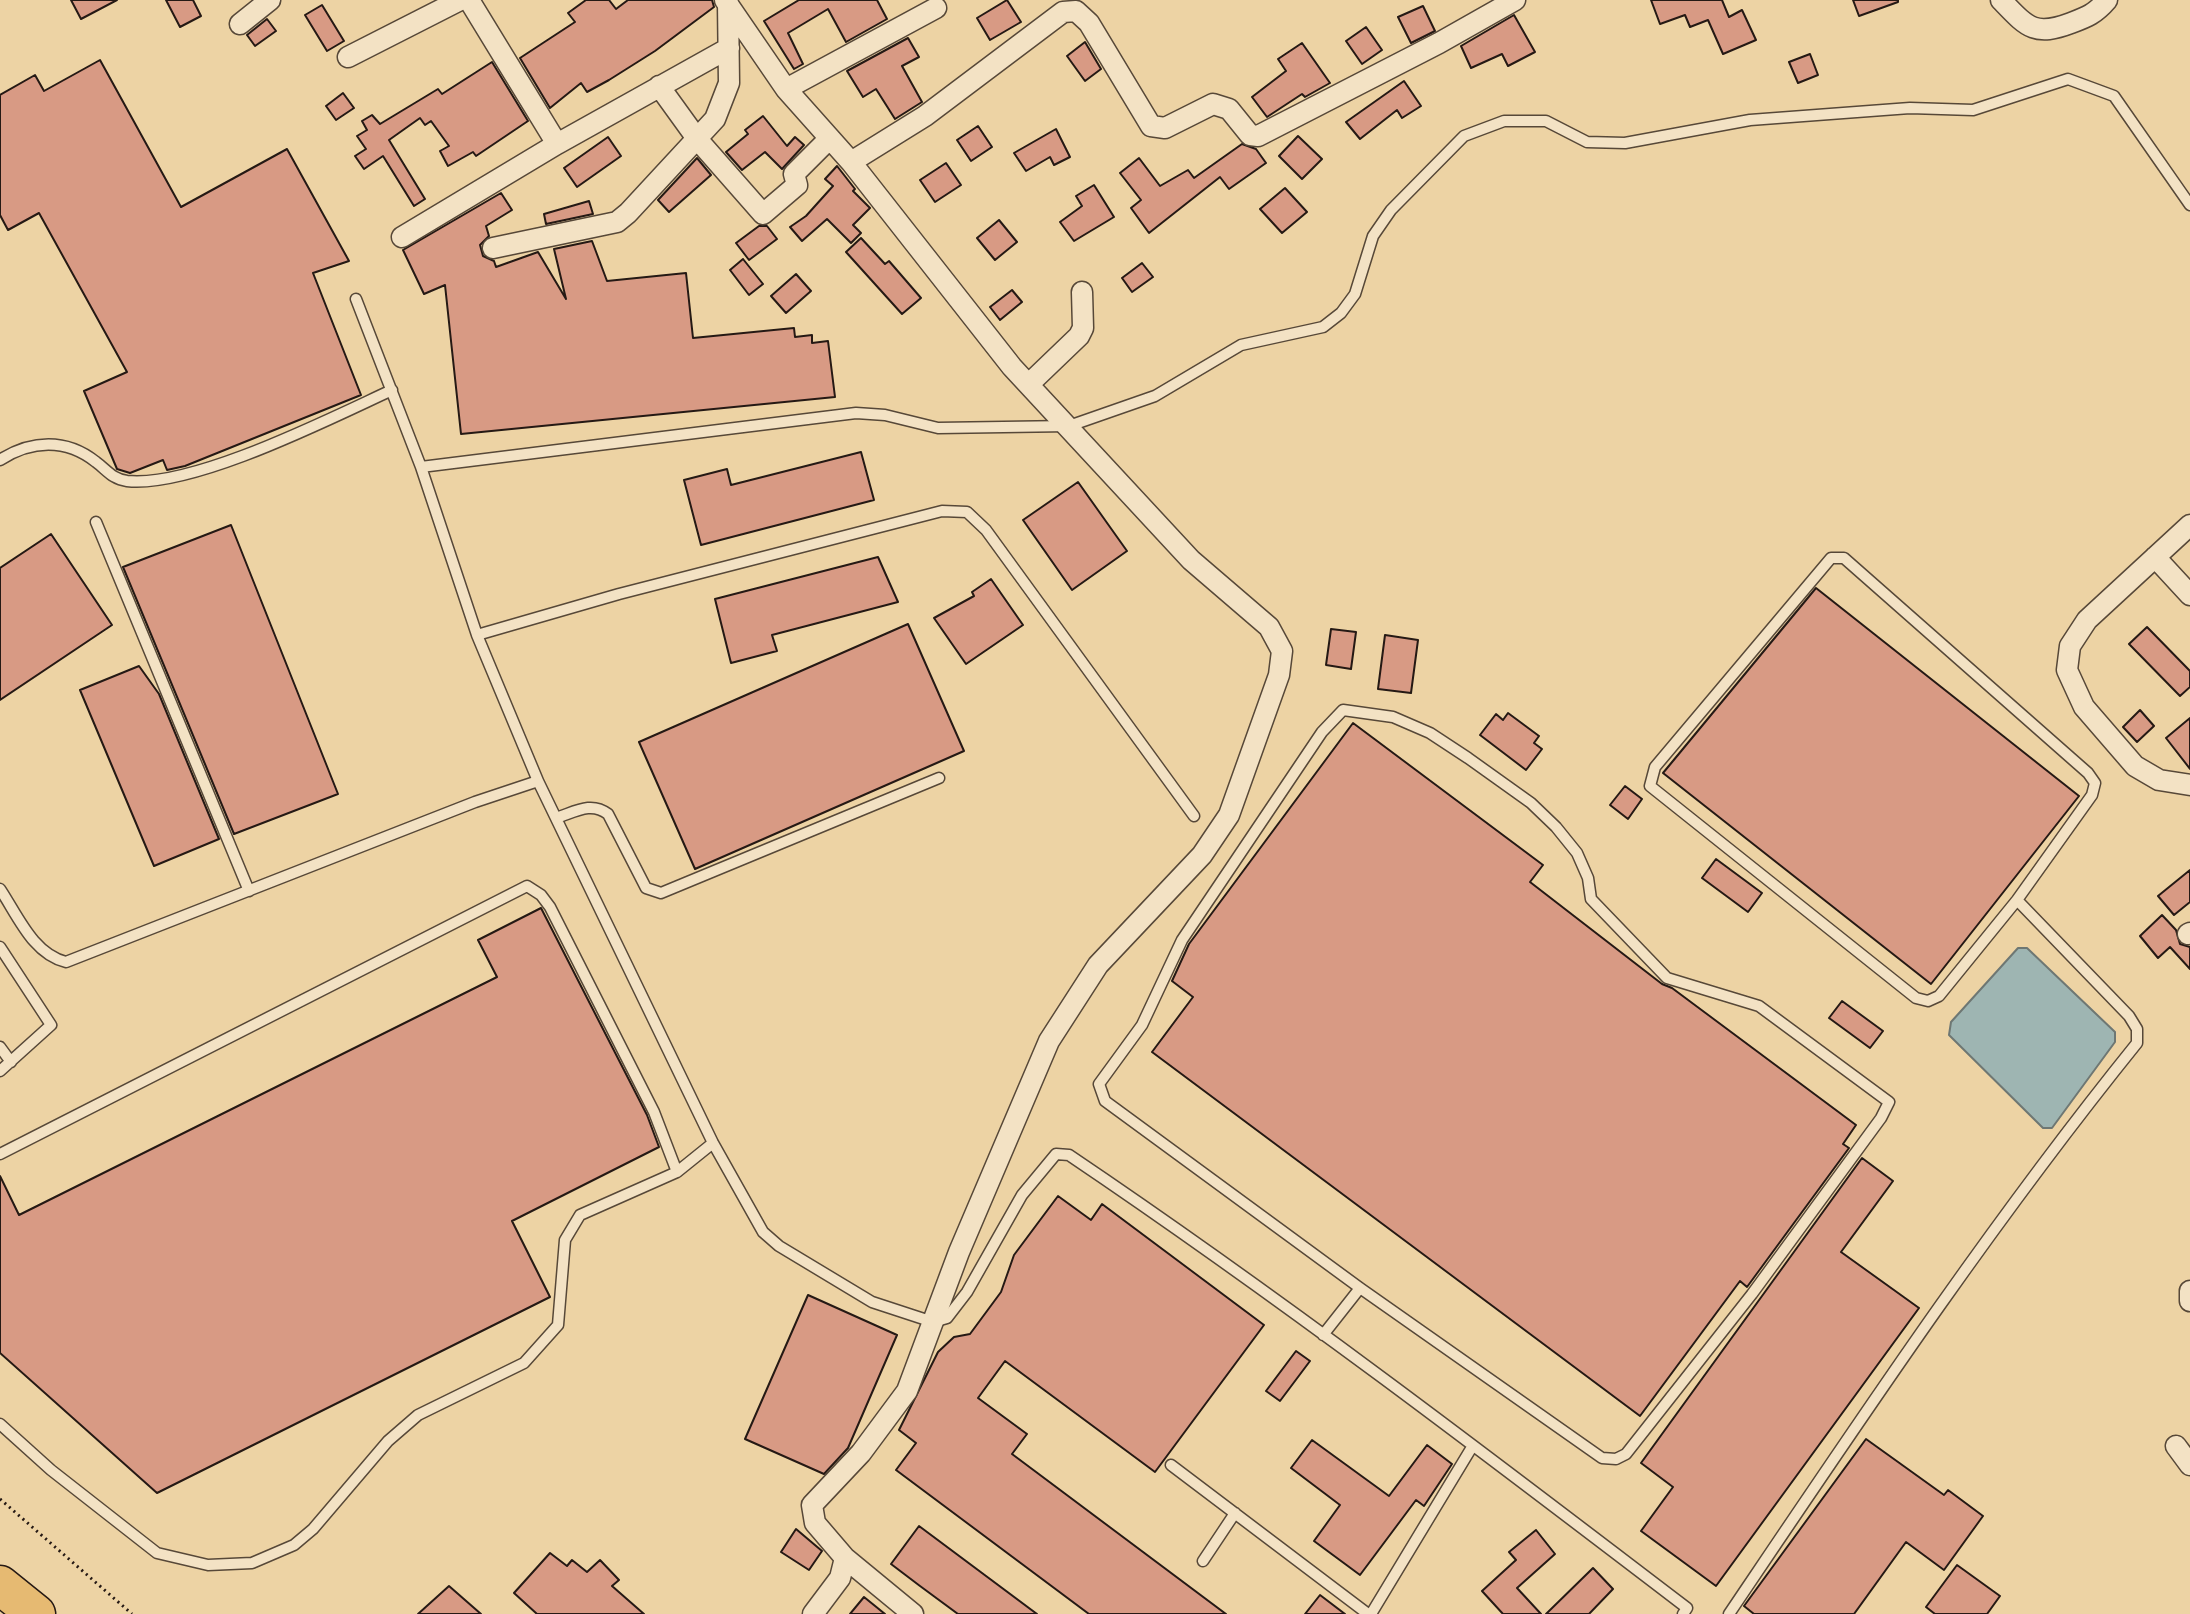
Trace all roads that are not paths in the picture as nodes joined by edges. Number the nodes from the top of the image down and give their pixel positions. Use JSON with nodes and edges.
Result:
{"nodes":[{"id":1,"x":270,"y":0,"type":"edge"},
{"id":2,"x":460,"y":0,"type":"edge"},
{"id":3,"x":469,"y":0,"type":"edge"},
{"id":4,"x":1515,"y":0,"type":"edge"},
{"id":5,"x":2001,"y":0,"type":"edge"},
{"id":6,"x":2107,"y":0,"type":"edge"},
{"id":7,"x":727,"y":2,"type":"edge"},
{"id":8,"x":936,"y":8,"type":"dead end"},
{"id":9,"x":240,"y":24,"type":"dead end"},
{"id":10,"x":729,"y":48,"type":"junction"},
{"id":11,"x":348,"y":57,"type":"dead end"},
{"id":12,"x":659,"y":86,"type":"junction"},
{"id":13,"x":786,"y":89,"type":"junction"},
{"id":14,"x":698,"y":140,"type":"junction"},
{"id":15,"x":828,"y":140,"type":"junction"},
{"id":16,"x":557,"y":144,"type":"junction"},
{"id":17,"x":851,"y":162,"type":"junction"},
{"id":18,"x":2190,"y":205,"type":"edge"},
{"id":19,"x":402,"y":237,"type":"dead end"},
{"id":20,"x":493,"y":248,"type":"dead end"},
{"id":21,"x":1082,"y":292,"type":"dead end"},
{"id":22,"x":356,"y":299,"type":"dead end"},
{"id":23,"x":1029,"y":384,"type":"junction"},
{"id":24,"x":392,"y":390,"type":"junction"},
{"id":25,"x":1069,"y":426,"type":"junction"},
{"id":26,"x":0,"y":460,"type":"edge"},
{"id":27,"x":421,"y":467,"type":"junction"},
{"id":28,"x":96,"y":522,"type":"dead end"},
{"id":29,"x":2190,"y":525,"type":"edge"},
{"id":30,"x":2155,"y":557,"type":"junction"},
{"id":31,"x":2190,"y":595,"type":"edge"},
{"id":32,"x":477,"y":635,"type":"junction"},
{"id":33,"x":939,"y":778,"type":"dead end"},
{"id":34,"x":538,"y":781,"type":"junction"},
{"id":35,"x":2190,"y":785,"type":"edge"},
{"id":36,"x":1194,"y":816,"type":"dead end"},
{"id":37,"x":556,"y":818,"type":"junction"},
{"id":38,"x":0,"y":889,"type":"edge"},
{"id":39,"x":249,"y":891,"type":"junction"},
{"id":40,"x":2017,"y":900,"type":"junction"},
{"id":41,"x":0,"y":947,"type":"edge"},
{"id":42,"x":0,"y":1047,"type":"edge"},
{"id":43,"x":11,"y":1062,"type":"junction"},
{"id":44,"x":0,"y":1071,"type":"edge"},
{"id":45,"x":713,"y":1143,"type":"junction"},
{"id":46,"x":0,"y":1154,"type":"edge"},
{"id":47,"x":677,"y":1172,"type":"junction"},
{"id":48,"x":1360,"y":1288,"type":"junction"},
{"id":49,"x":2190,"y":1291,"type":"edge"},
{"id":50,"x":2190,"y":1301,"type":"edge"},
{"id":51,"x":933,"y":1322,"type":"junction"},
{"id":52,"x":1323,"y":1335,"type":"junction"},
{"id":53,"x":0,"y":1424,"type":"edge"},
{"id":54,"x":2176,"y":1446,"type":"dead end"},
{"id":55,"x":1472,"y":1447,"type":"junction"},
{"id":56,"x":1171,"y":1465,"type":"dead end"},
{"id":57,"x":2190,"y":1465,"type":"edge"},
{"id":58,"x":1235,"y":1513,"type":"junction"},
{"id":59,"x":845,"y":1558,"type":"junction"},
{"id":60,"x":1203,"y":1561,"type":"dead end"},
{"id":61,"x":0,"y":1585,"type":"edge"},
{"id":62,"x":1688,"y":1612,"type":"edge"},
{"id":63,"x":36,"y":1614,"type":"edge"},
{"id":64,"x":813,"y":1614,"type":"edge"},
{"id":65,"x":913,"y":1614,"type":"edge"},
{"id":66,"x":1370,"y":1614,"type":"edge"},
{"id":67,"x":1729,"y":1614,"type":"edge"}],
"edges":[{"from":1,"to":9,"type":"street"},
{"from":2,"to":11,"type":"street"},
{"from":3,"to":16,"type":"street"},
{"from":4,"to":17,"type":"street"},
{"from":5,"to":6,"type":"street"},
{"from":7,"to":10,"type":"street"},
{"from":7,"to":13,"type":"street"},
{"from":8,"to":13,"type":"street"},
{"from":10,"to":12,"type":"street"},
{"from":10,"to":14,"type":"street"},
{"from":12,"to":14,"type":"street"},
{"from":12,"to":16,"type":"street"},
{"from":13,"to":15,"type":"street"},
{"from":14,"to":15,"type":"street"},
{"from":14,"to":20,"type":"street"},
{"from":15,"to":17,"type":"street"},
{"from":16,"to":19,"type":"street"},
{"from":17,"to":23,"type":"street"},
{"from":18,"to":25,"type":"lane"},
{"from":21,"to":23,"type":"street"},
{"from":22,"to":24,"type":"lane"},
{"from":23,"to":25,"type":"street"},
{"from":24,"to":26,"type":"lane"},
{"from":24,"to":27,"type":"lane"},
{"from":25,"to":27,"type":"lane"},
{"from":25,"to":51,"type":"street"},
{"from":27,"to":32,"type":"lane"},
{"from":28,"to":39,"type":"lane"},
{"from":29,"to":30,"type":"street"},
{"from":30,"to":31,"type":"street"},
{"from":30,"to":35,"type":"street"},
{"from":32,"to":34,"type":"lane"},
{"from":32,"to":36,"type":"lane"},
{"from":33,"to":37,"type":"lane"},
{"from":34,"to":37,"type":"lane"},
{"from":34,"to":39,"type":"lane"},
{"from":37,"to":45,"type":"lane"},
{"from":38,"to":39,"type":"lane"},
{"from":40,"to":40,"type":"lane"},
{"from":40,"to":67,"type":"lane"},
{"from":41,"to":43,"type":"lane"},
{"from":42,"to":43,"type":"lane"},
{"from":43,"to":44,"type":"lane"},
{"from":45,"to":47,"type":"lane"},
{"from":45,"to":51,"type":"lane"},
{"from":46,"to":47,"type":"lane"},
{"from":47,"to":53,"type":"lane"},
{"from":48,"to":48,"type":"lane"},
{"from":48,"to":52,"type":"lane"},
{"from":49,"to":50,"type":"street"},
{"from":51,"to":52,"type":"lane"},
{"from":51,"to":59,"type":"street"},
{"from":52,"to":55,"type":"lane"},
{"from":54,"to":57,"type":"street"},
{"from":55,"to":62,"type":"lane"},
{"from":55,"to":66,"type":"lane"},
{"from":56,"to":58,"type":"lane"},
{"from":58,"to":60,"type":"lane"},
{"from":58,"to":66,"type":"lane"},
{"from":59,"to":64,"type":"street"},
{"from":59,"to":65,"type":"street"},
{"from":61,"to":63,"type":"highway"}]}
